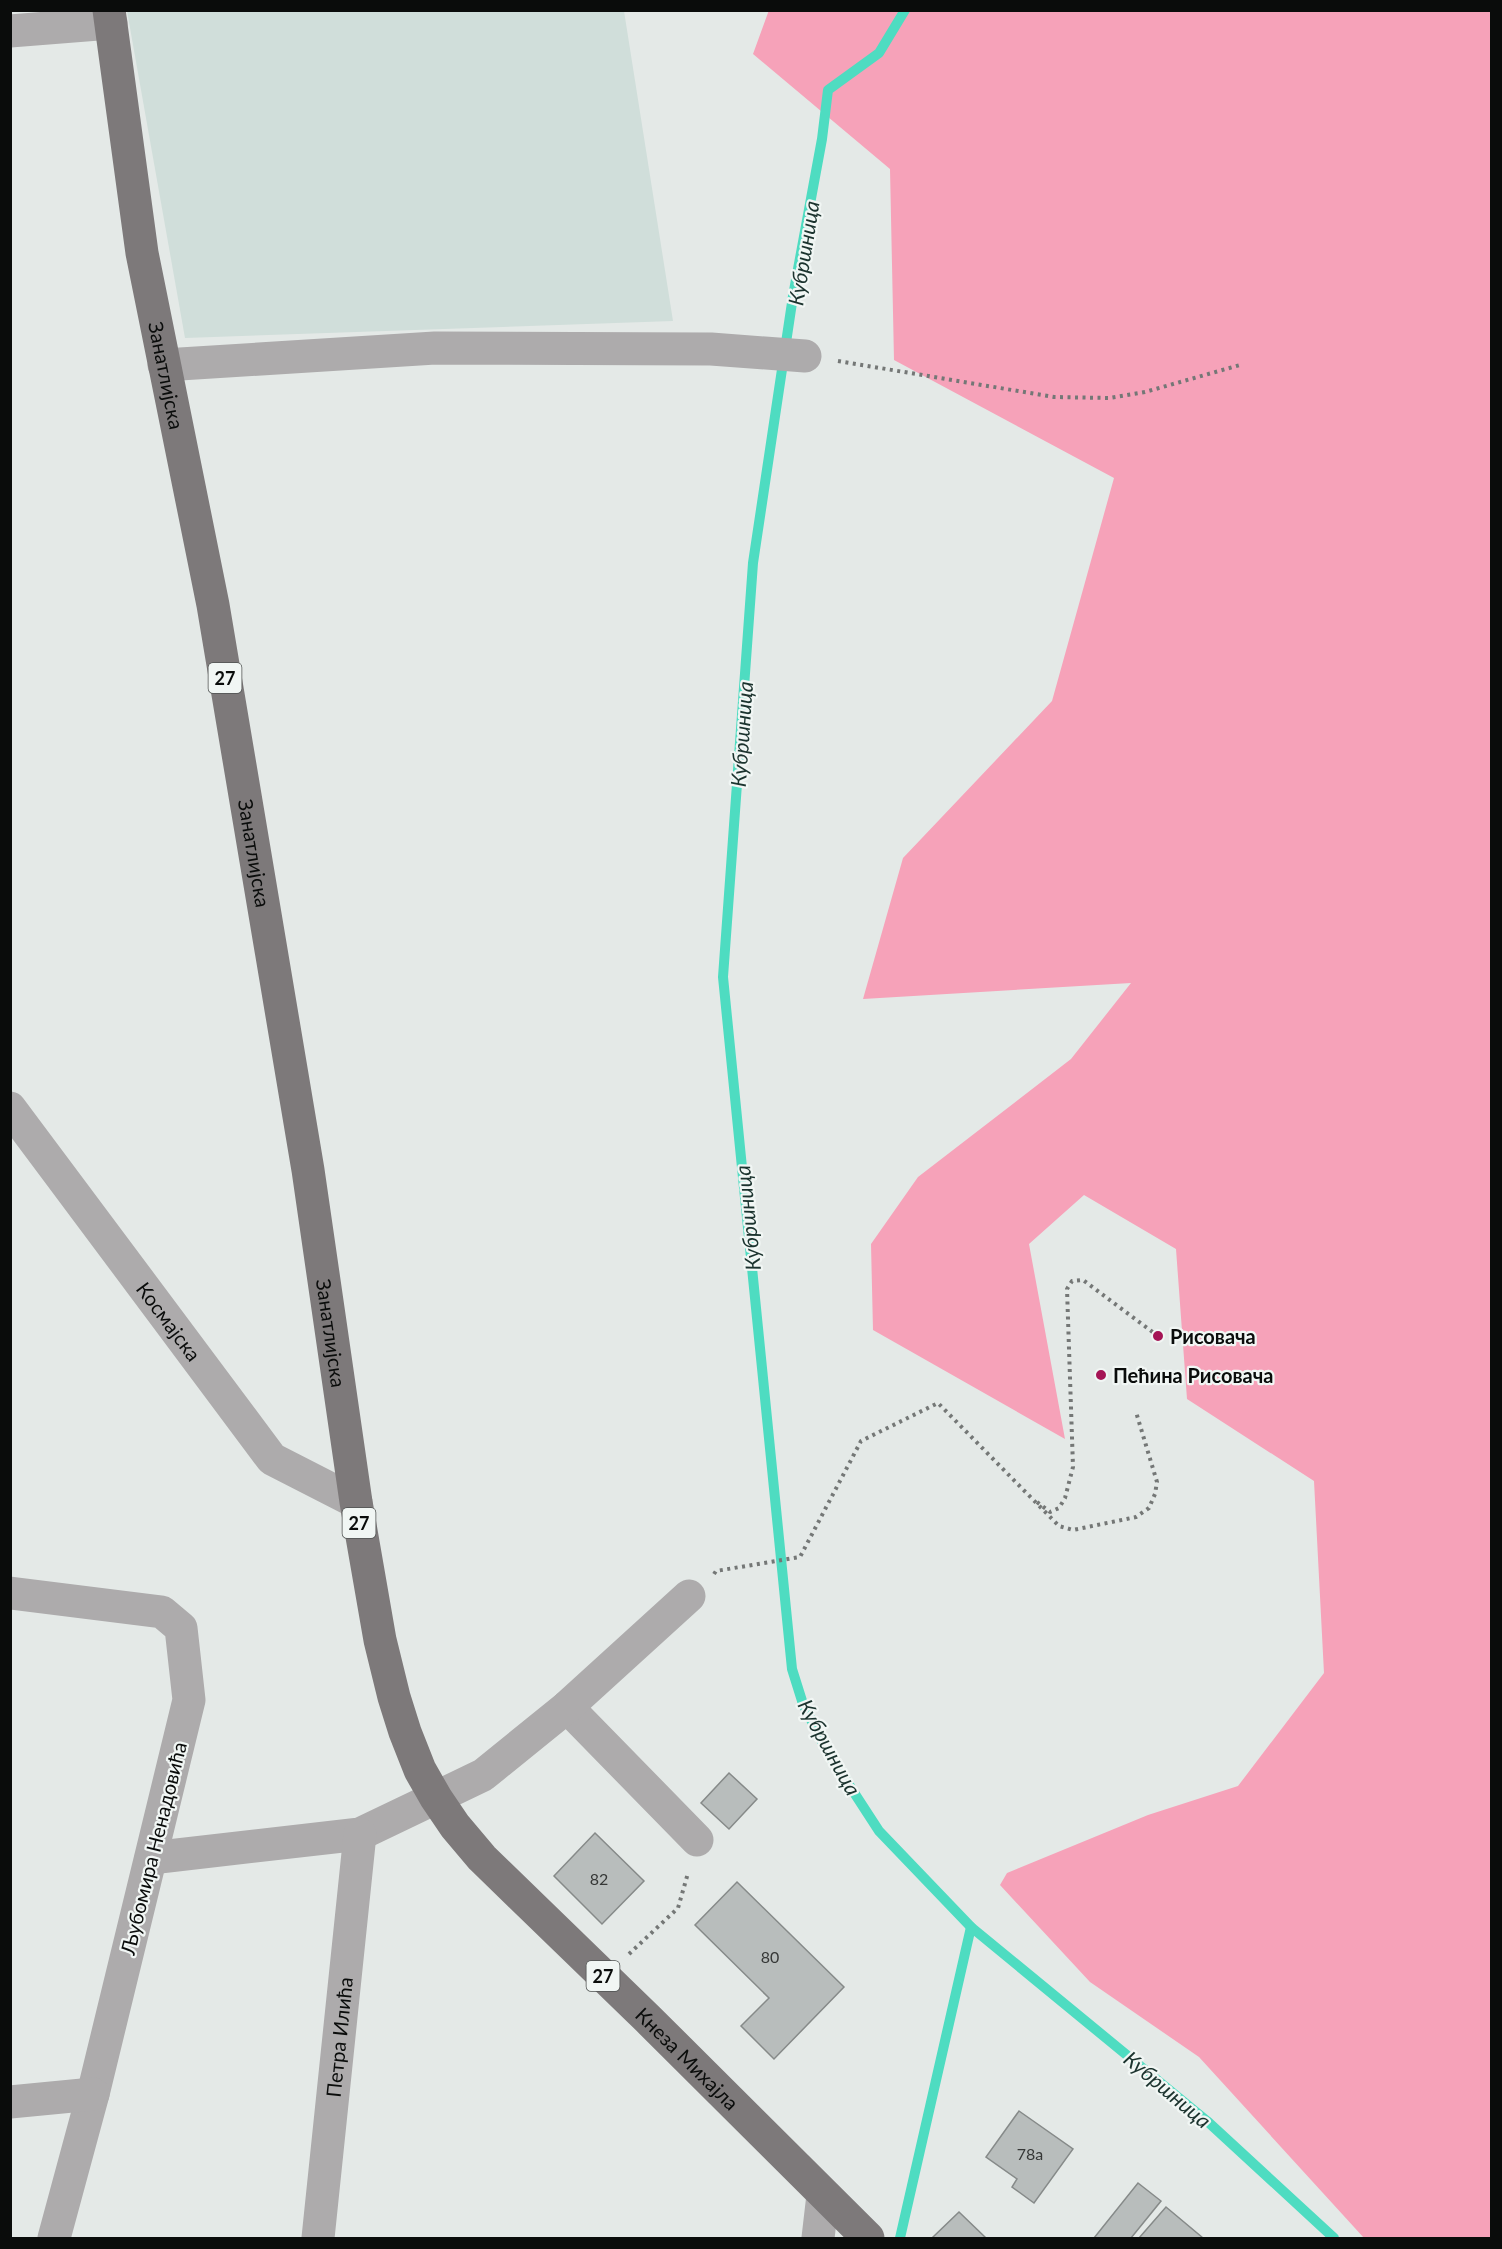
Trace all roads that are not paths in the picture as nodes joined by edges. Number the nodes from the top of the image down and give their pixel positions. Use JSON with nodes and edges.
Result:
{"nodes":[{"id":1,"x":110,"y":17,"type":"edge"},
{"id":2,"x":10,"y":32,"type":"edge"},
{"id":3,"x":805,"y":356,"type":"road end"},
{"id":4,"x":164,"y":365,"type":"junction"},
{"id":5,"x":10,"y":1108,"type":"edge"},
{"id":6,"x":356,"y":1502,"type":"junction"},
{"id":7,"x":10,"y":1593,"type":"edge"},
{"id":8,"x":688,"y":1596,"type":"dead end"},
{"id":9,"x":394,"y":1697,"type":"joint"},
{"id":10,"x":567,"y":1707,"type":"junction"},
{"id":11,"x":436,"y":1798,"type":"junction"},
{"id":12,"x":360,"y":1834,"type":"junction"},
{"id":13,"x":697,"y":1840,"type":"road end"},
{"id":14,"x":151,"y":1858,"type":"junction"},
{"id":15,"x":93,"y":2094,"type":"junction"},
{"id":16,"x":10,"y":2102,"type":"edge"},
{"id":17,"x":823,"y":2195,"type":"junction"},
{"id":18,"x":862,"y":2232,"type":"edge"},
{"id":19,"x":54,"y":2238,"type":"edge"},
{"id":20,"x":318,"y":2238,"type":"edge"},
{"id":21,"x":818,"y":2238,"type":"edge"}],
"edges":[{"from":1,"to":2,"type":"street"},
{"from":1,"to":4,"type":"main road","name":"Занатлијска","number":"27"},
{"from":3,"to":4,"type":"street"},
{"from":4,"to":6,"type":"main road","name":"Занатлијска","number":"27"},
{"from":5,"to":6,"type":"street","name":"Космајска"},
{"from":6,"to":9,"type":"main road","name":"Занатлијска","number":"27"},
{"from":7,"to":14,"type":"street","name":"Љубомира Ненадовића"},
{"from":8,"to":10,"type":"street"},
{"from":9,"to":11,"type":"main road","name":"Кнеза Михајла","number":"27"},
{"from":10,"to":11,"type":"street"},
{"from":10,"to":13,"type":"street"},
{"from":11,"to":12,"type":"street"},
{"from":11,"to":17,"type":"main road","name":"Кнеза Михајла","number":"27"},
{"from":12,"to":14,"type":"street"},
{"from":12,"to":20,"type":"street","name":"Петра Илића"},
{"from":14,"to":15,"type":"street","name":"Љубомира Ненадовића"},
{"from":15,"to":16,"type":"street"},
{"from":15,"to":19,"type":"street","name":"Љубомира Ненадовића"},
{"from":17,"to":18,"type":"main road","name":"Кнеза Михајла","number":"27"},
{"from":17,"to":21,"type":"street"}]}
